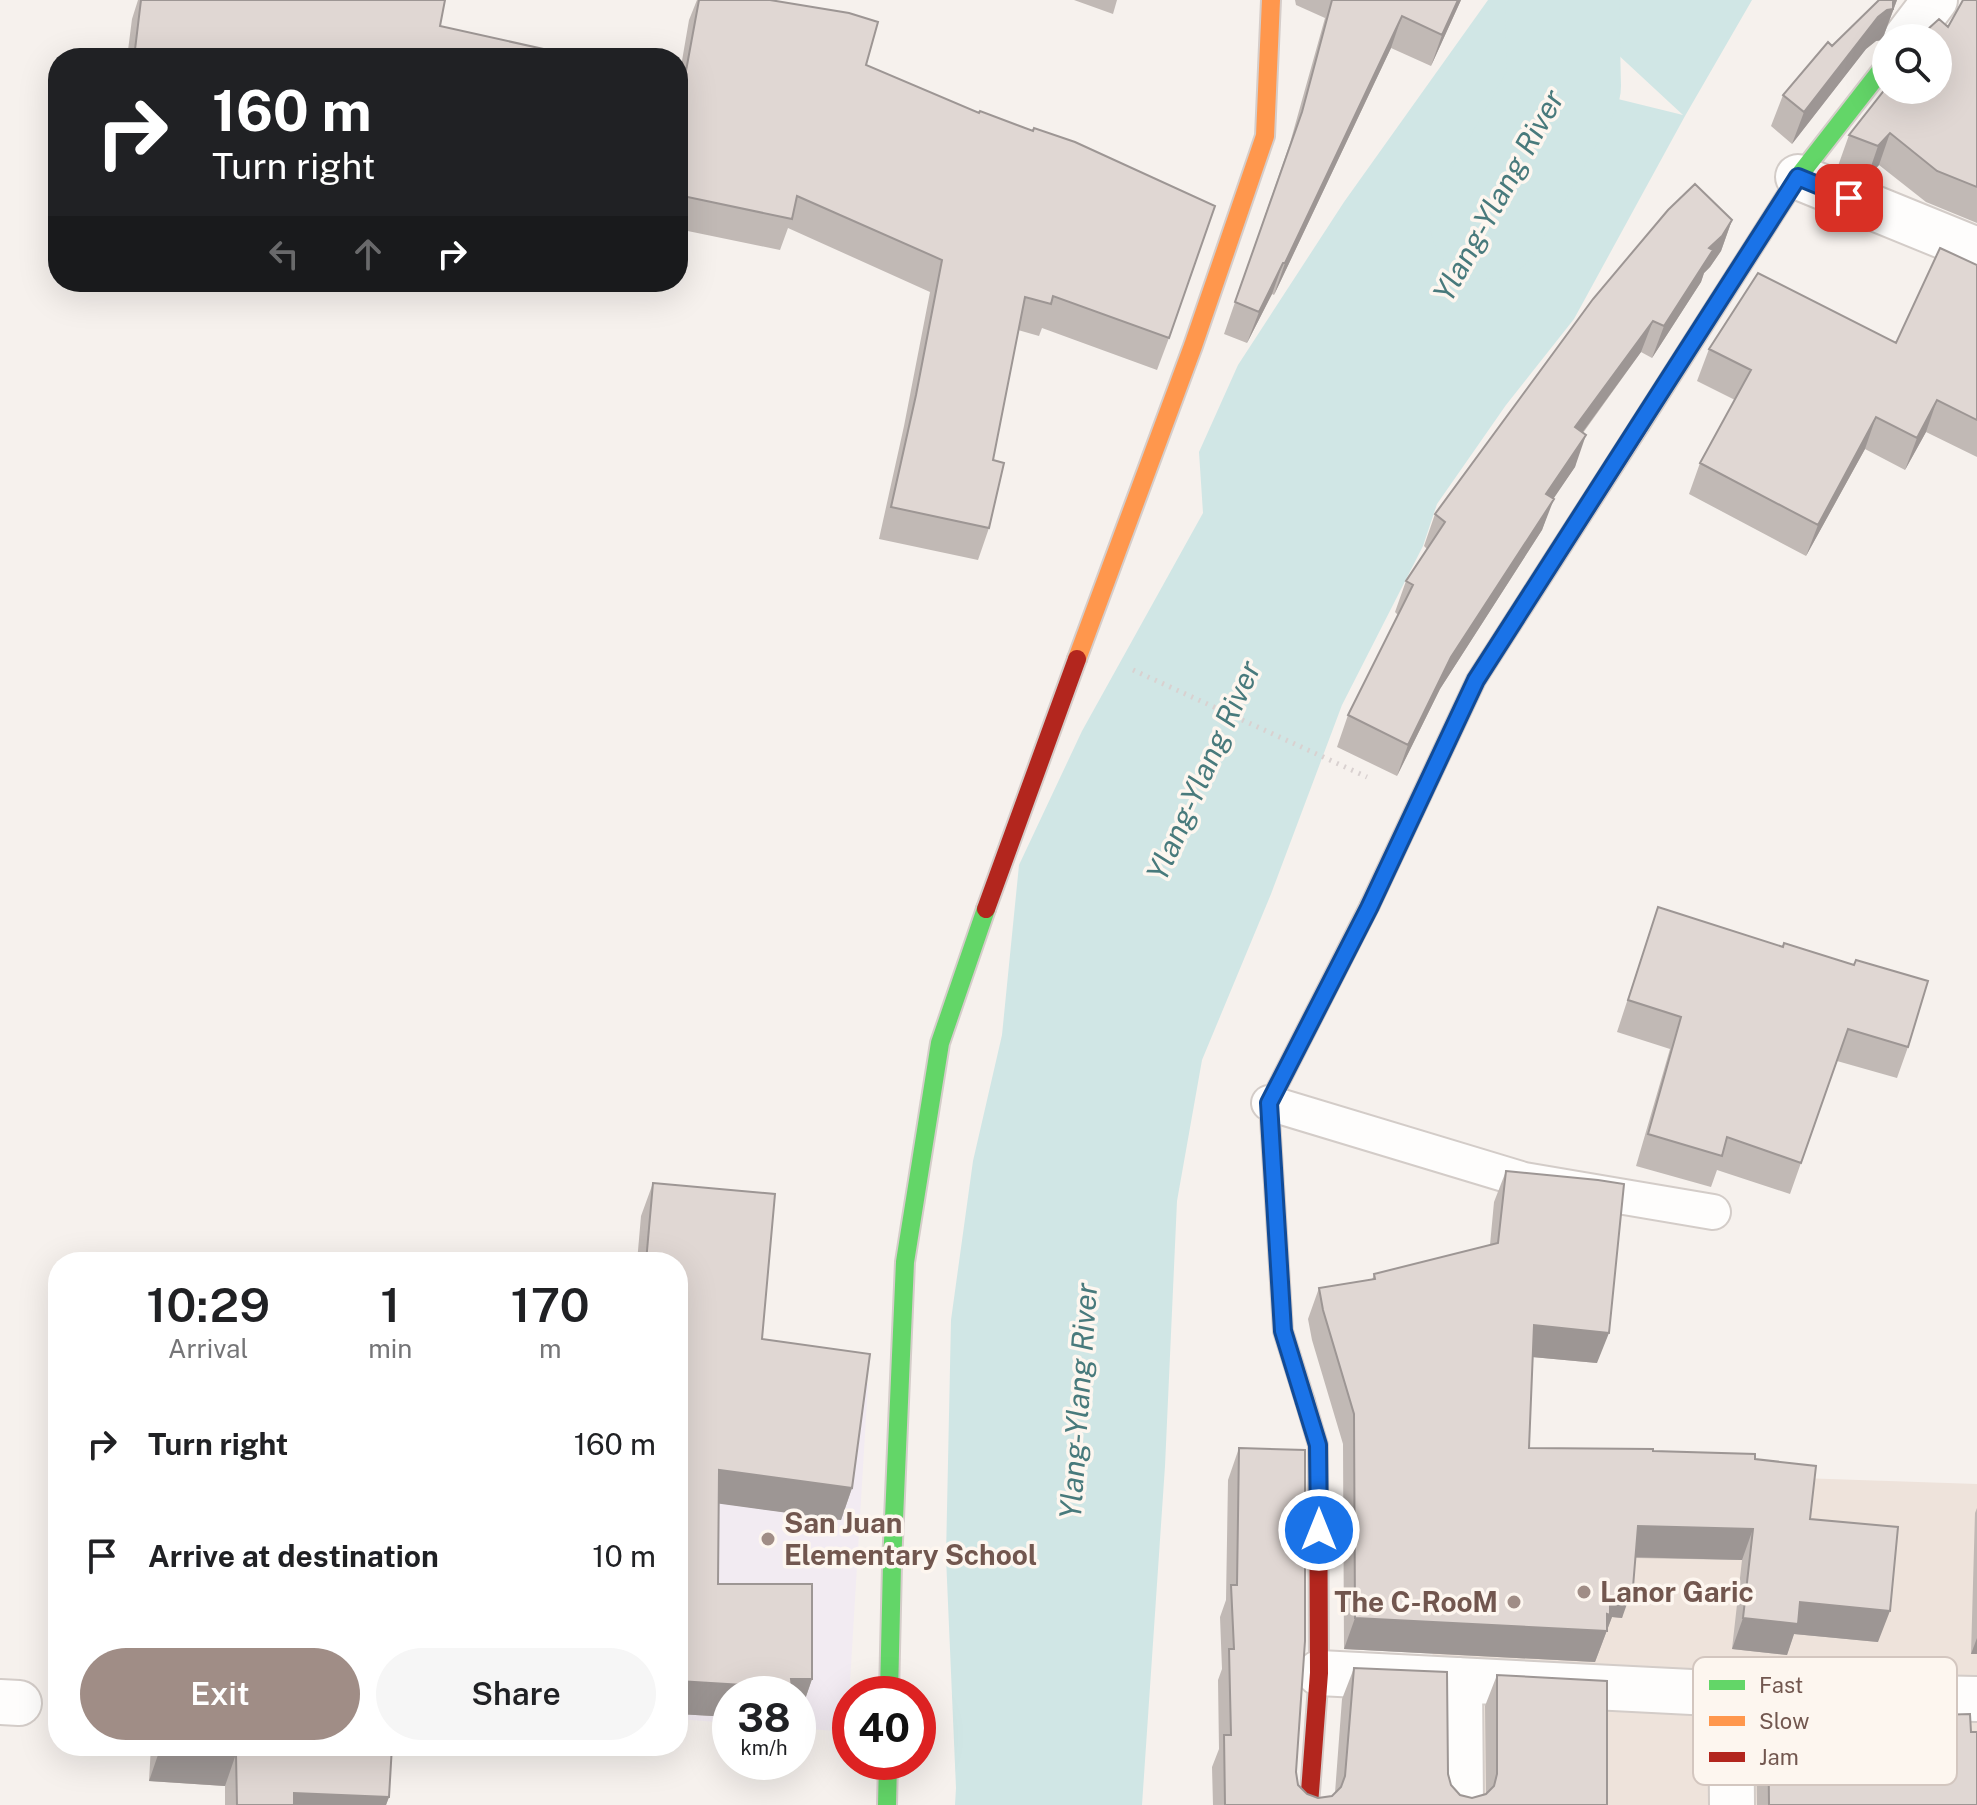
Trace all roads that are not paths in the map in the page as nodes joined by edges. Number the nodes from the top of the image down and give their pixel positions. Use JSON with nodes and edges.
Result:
{"nodes":[{"id":1,"x":1271,"y":0,"type":"edge"},
{"id":2,"x":1935,"y":0,"type":"edge"},
{"id":3,"x":1917,"y":24,"type":"edge"},
{"id":4,"x":1872,"y":82,"type":"edge"},
{"id":5,"x":1798,"y":177,"type":"junction"},
{"id":6,"x":1977,"y":250,"type":"edge"},
{"id":7,"x":1269,"y":1103,"type":"junction"},
{"id":8,"x":1713,"y":1212,"type":"dead end"},
{"id":9,"x":1319,"y":1673,"type":"junction"},
{"id":10,"x":889,"y":1676,"type":"edge"},
{"id":11,"x":1460,"y":1680,"type":"junction"},
{"id":12,"x":1693,"y":1692,"type":"edge"},
{"id":13,"x":1957,"y":1699,"type":"edge"},
{"id":14,"x":1977,"y":1699,"type":"edge"},
{"id":15,"x":888,"y":1780,"type":"edge"},
{"id":16,"x":1732,"y":1785,"type":"edge"},
{"id":17,"x":887,"y":1805,"type":"edge"},
{"id":18,"x":1309,"y":1805,"type":"edge"},
{"id":19,"x":1461,"y":1805,"type":"edge"},
{"id":20,"x":1732,"y":1805,"type":"edge"}],
"edges":[{"from":1,"to":10,"type":"street"},
{"from":2,"to":3,"type":"street"},
{"from":4,"to":5,"type":"street"},
{"from":5,"to":6,"type":"street"},
{"from":5,"to":7,"type":"street"},
{"from":7,"to":8,"type":"lane"},
{"from":7,"to":9,"type":"street"},
{"from":9,"to":11,"type":"street"},
{"from":9,"to":18,"type":"street"},
{"from":11,"to":12,"type":"street"},
{"from":11,"to":19,"type":"street"},
{"from":13,"to":14,"type":"street"},
{"from":15,"to":17,"type":"street"},
{"from":16,"to":20,"type":"street"}]}
